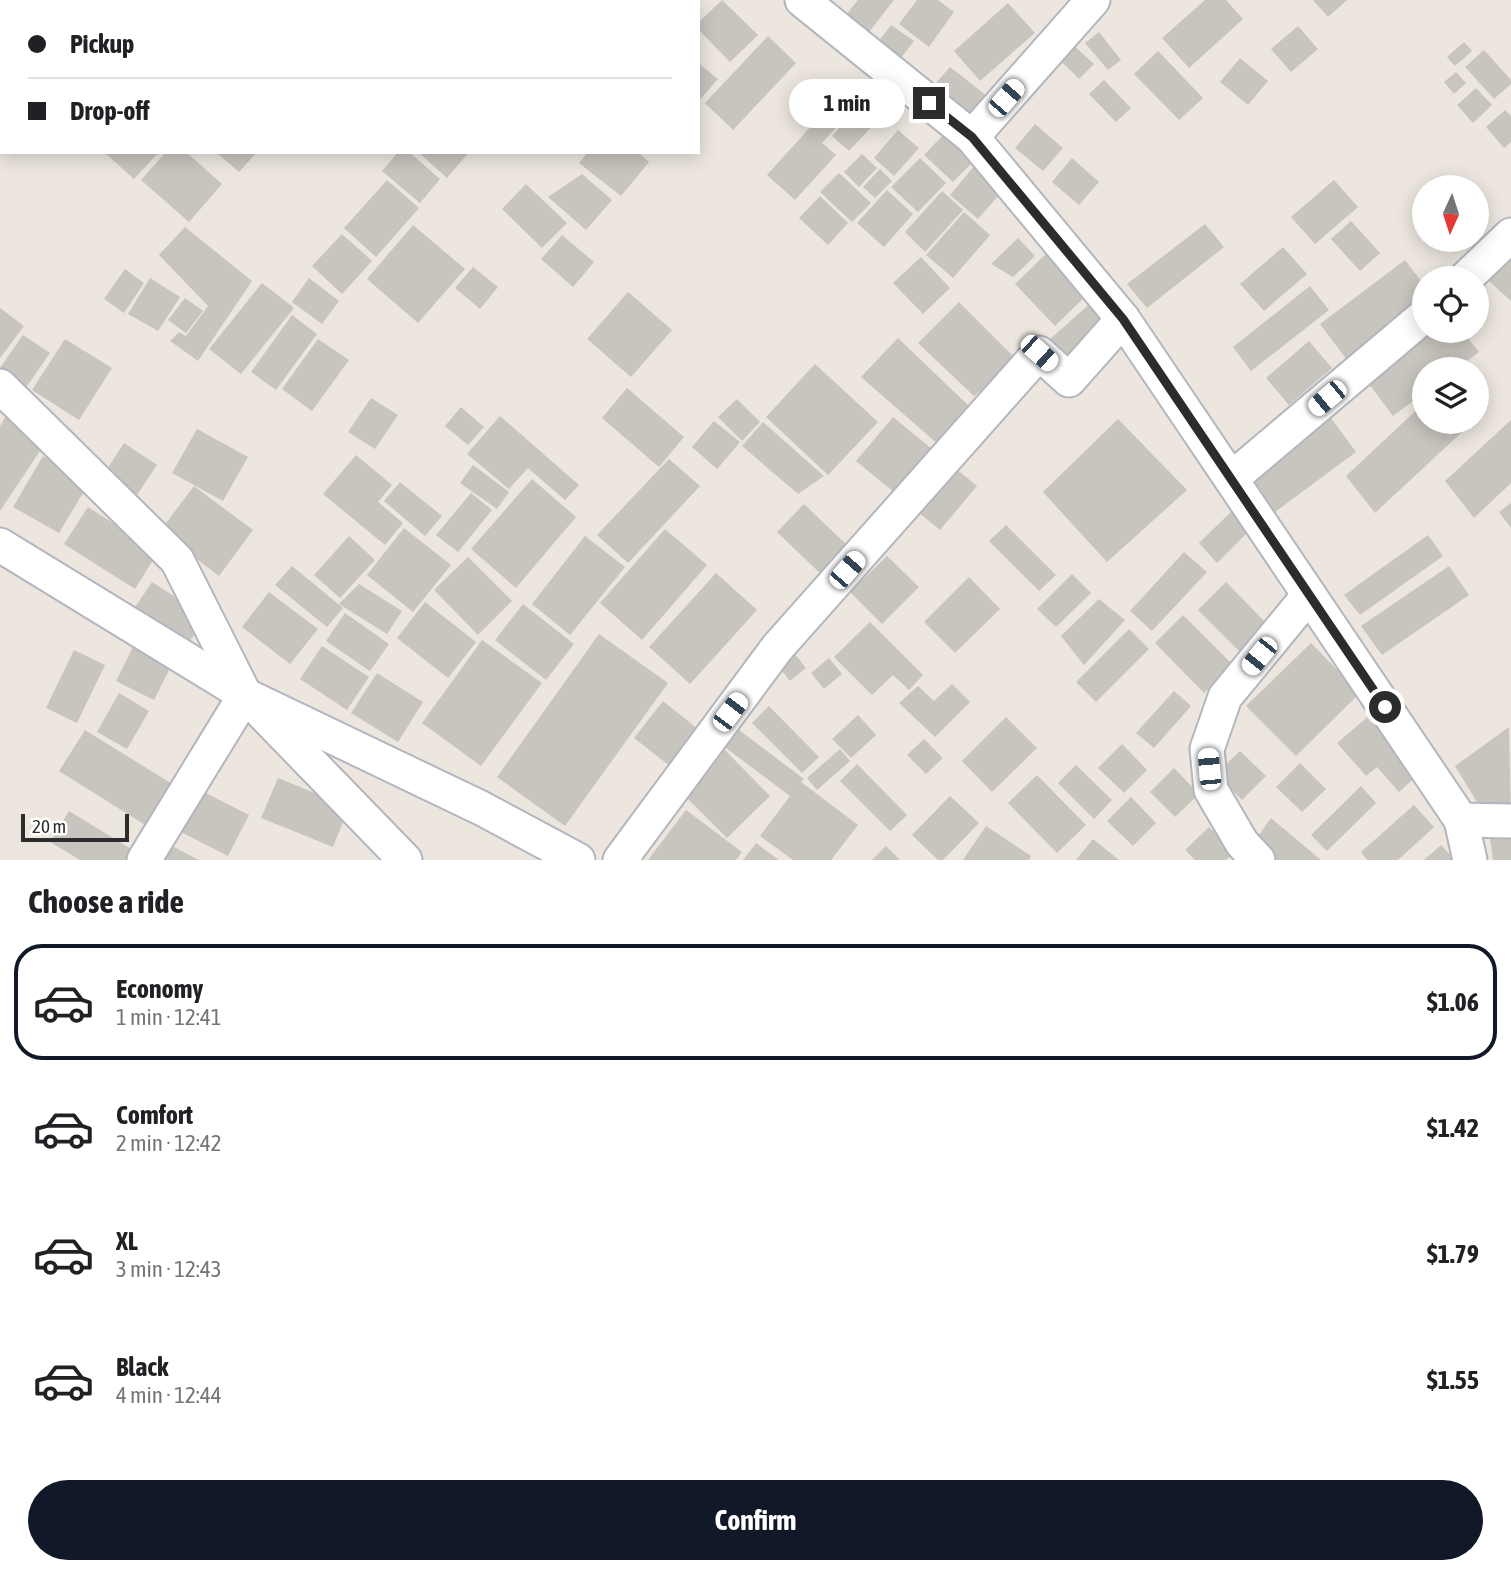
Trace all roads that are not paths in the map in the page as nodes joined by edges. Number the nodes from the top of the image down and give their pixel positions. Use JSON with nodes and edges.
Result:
{"nodes":[{"id":1,"x":802,"y":0,"type":"edge"},
{"id":2,"x":1093,"y":0,"type":"edge"},
{"id":3,"x":972,"y":137,"type":"junction"},
{"id":4,"x":1511,"y":235,"type":"edge"},
{"id":5,"x":1479,"y":266,"type":"edge"},
{"id":6,"x":1123,"y":319,"type":"junction"},
{"id":7,"x":1412,"y":326,"type":"edge"},
{"id":8,"x":0,"y":386,"type":"edge"},
{"id":9,"x":1231,"y":479,"type":"junction"},
{"id":10,"x":0,"y":545,"type":"edge"},
{"id":11,"x":1309,"y":595,"type":"junction"},
{"id":12,"x":245,"y":695,"type":"junction"},
{"id":13,"x":1461,"y":820,"type":"junction"},
{"id":14,"x":1511,"y":821,"type":"edge"},
{"id":15,"x":144,"y":860,"type":"edge"},
{"id":16,"x":405,"y":860,"type":"edge"},
{"id":17,"x":578,"y":860,"type":"edge"},
{"id":18,"x":621,"y":860,"type":"edge"},
{"id":19,"x":1258,"y":860,"type":"edge"},
{"id":20,"x":1470,"y":860,"type":"edge"}],
"edges":[{"from":1,"to":3,"type":"street"},
{"from":2,"to":3,"type":"street"},
{"from":3,"to":6,"type":"street"},
{"from":4,"to":5,"type":"street"},
{"from":6,"to":9,"type":"street"},
{"from":6,"to":18,"type":"street"},
{"from":7,"to":9,"type":"street"},
{"from":8,"to":12,"type":"street"},
{"from":9,"to":11,"type":"street"},
{"from":10,"to":12,"type":"street"},
{"from":11,"to":13,"type":"street"},
{"from":11,"to":19,"type":"street"},
{"from":12,"to":15,"type":"street"},
{"from":12,"to":16,"type":"street"},
{"from":12,"to":17,"type":"street"},
{"from":13,"to":14,"type":"street"},
{"from":13,"to":20,"type":"street"}]}
